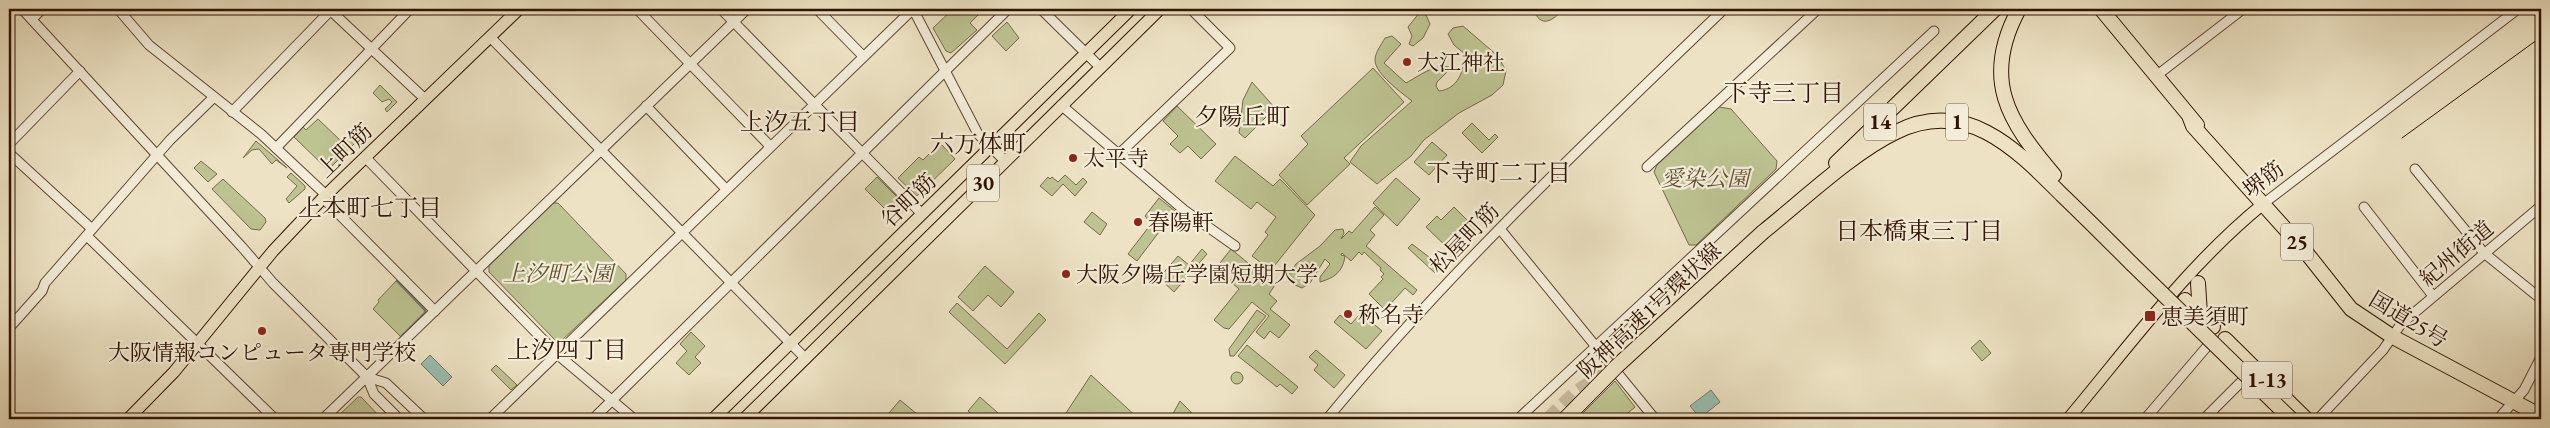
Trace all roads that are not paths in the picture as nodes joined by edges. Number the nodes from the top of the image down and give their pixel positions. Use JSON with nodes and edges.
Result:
{"nodes":[{"id":1,"x":22,"y":9,"type":"edge"},
{"id":2,"x":42,"y":9,"type":"edge"},
{"id":3,"x":118,"y":9,"type":"edge"},
{"id":4,"x":330,"y":9,"type":"edge"},
{"id":5,"x":410,"y":9,"type":"edge"},
{"id":6,"x":637,"y":9,"type":"edge"},
{"id":7,"x":721,"y":9,"type":"edge"},
{"id":8,"x":747,"y":9,"type":"edge"},
{"id":9,"x":817,"y":9,"type":"edge"},
{"id":10,"x":913,"y":9,"type":"edge"},
{"id":11,"x":1008,"y":9,"type":"edge"},
{"id":12,"x":1041,"y":9,"type":"edge"},
{"id":13,"x":1131,"y":9,"type":"edge"},
{"id":14,"x":1160,"y":9,"type":"edge"},
{"id":15,"x":1191,"y":9,"type":"edge"},
{"id":16,"x":1724,"y":9,"type":"edge"},
{"id":17,"x":1818,"y":9,"type":"edge"},
{"id":18,"x":1994,"y":9,"type":"edge"},
{"id":19,"x":2019,"y":9,"type":"edge"},
{"id":20,"x":2101,"y":9,"type":"edge"},
{"id":21,"x":2243,"y":9,"type":"edge"},
{"id":22,"x":2518,"y":9,"type":"edge"},
{"id":23,"x":512,"y":11,"type":"edge"},
{"id":24,"x":32,"y":19,"type":"junction"},
{"id":25,"x":734,"y":21,"type":"junction"},
{"id":26,"x":1934,"y":31,"type":"dead end"},
{"id":27,"x":490,"y":37,"type":"junction"},
{"id":28,"x":372,"y":48,"type":"junction"},
{"id":29,"x":1086,"y":53,"type":"junction"},
{"id":30,"x":864,"y":56,"type":"junction"},
{"id":31,"x":690,"y":63,"type":"junction"},
{"id":32,"x":1100,"y":67,"type":"junction"},
{"id":33,"x":945,"y":70,"type":"junction"},
{"id":34,"x":80,"y":71,"type":"junction"},
{"id":35,"x":2156,"y":76,"type":"junction"},
{"id":36,"x":214,"y":97,"type":"junction"},
{"id":37,"x":425,"y":99,"type":"junction"},
{"id":38,"x":815,"y":104,"type":"junction"},
{"id":39,"x":1061,"y":105,"type":"junction"},
{"id":40,"x":646,"y":106,"type":"junction"},
{"id":41,"x":232,"y":112,"type":"junction"},
{"id":42,"x":9,"y":144,"type":"edge"},
{"id":43,"x":770,"y":146,"type":"junction"},
{"id":44,"x":991,"y":147,"type":"junction"},
{"id":45,"x":276,"y":148,"type":"junction"},
{"id":46,"x":600,"y":150,"type":"junction"},
{"id":47,"x":862,"y":152,"type":"junction"},
{"id":48,"x":9,"y":153,"type":"edge"},
{"id":49,"x":157,"y":155,"type":"junction"},
{"id":50,"x":1118,"y":155,"type":"junction"},
{"id":51,"x":365,"y":157,"type":"junction"},
{"id":52,"x":1005,"y":161,"type":"junction"},
{"id":53,"x":1647,"y":167,"type":"dead end"},
{"id":54,"x":2415,"y":169,"type":"dead end"},
{"id":55,"x":726,"y":189,"type":"junction"},
{"id":56,"x":325,"y":197,"type":"junction"},
{"id":57,"x":2263,"y":204,"type":"junction"},
{"id":58,"x":2541,"y":206,"type":"edge"},
{"id":59,"x":2364,"y":207,"type":"dead end"},
{"id":60,"x":922,"y":214,"type":"junction"},
{"id":61,"x":1500,"y":229,"type":"junction"},
{"id":62,"x":90,"y":232,"type":"junction"},
{"id":63,"x":682,"y":232,"type":"junction"},
{"id":64,"x":1763,"y":232,"type":"junction"},
{"id":65,"x":1234,"y":246,"type":"dead end"},
{"id":66,"x":2484,"y":254,"type":"junction"},
{"id":67,"x":2132,"y":264,"type":"junction"},
{"id":68,"x":260,"y":268,"type":"junction"},
{"id":69,"x":477,"y":270,"type":"junction"},
{"id":70,"x":731,"y":282,"type":"junction"},
{"id":71,"x":2198,"y":283,"type":"dead end"},
{"id":72,"x":2433,"y":296,"type":"junction"},
{"id":73,"x":2541,"y":299,"type":"edge"},
{"id":74,"x":2185,"y":300,"type":"dead end"},
{"id":75,"x":435,"y":311,"type":"junction"},
{"id":76,"x":2200,"y":314,"type":"junction"},
{"id":77,"x":2213,"y":327,"type":"dead end"},
{"id":78,"x":9,"y":328,"type":"edge"},
{"id":79,"x":2393,"y":337,"type":"junction"},
{"id":80,"x":2226,"y":340,"type":"dead end"},
{"id":81,"x":198,"y":343,"type":"junction"},
{"id":82,"x":791,"y":343,"type":"junction"},
{"id":83,"x":2210,"y":343,"type":"dead end"},
{"id":84,"x":1596,"y":347,"type":"junction"},
{"id":85,"x":558,"y":354,"type":"junction"},
{"id":86,"x":2541,"y":356,"type":"edge"},
{"id":87,"x":806,"y":358,"type":"junction"},
{"id":88,"x":367,"y":377,"type":"junction"},
{"id":89,"x":2245,"y":378,"type":"dead end"},
{"id":90,"x":612,"y":401,"type":"junction"},
{"id":91,"x":2513,"y":401,"type":"junction"},
{"id":92,"x":2541,"y":416,"type":"edge"},
{"id":93,"x":128,"y":419,"type":"edge"},
{"id":94,"x":275,"y":419,"type":"edge"},
{"id":95,"x":323,"y":419,"type":"edge"},
{"id":96,"x":399,"y":419,"type":"edge"},
{"id":97,"x":424,"y":419,"type":"edge"},
{"id":98,"x":490,"y":419,"type":"edge"},
{"id":99,"x":594,"y":419,"type":"edge"},
{"id":100,"x":634,"y":419,"type":"edge"},
{"id":101,"x":713,"y":419,"type":"edge"},
{"id":102,"x":744,"y":419,"type":"edge"},
{"id":103,"x":1328,"y":419,"type":"edge"},
{"id":104,"x":1518,"y":419,"type":"edge"},
{"id":105,"x":1565,"y":419,"type":"edge"},
{"id":106,"x":1655,"y":419,"type":"edge"},
{"id":107,"x":2068,"y":419,"type":"edge"},
{"id":108,"x":2145,"y":419,"type":"edge"},
{"id":109,"x":2204,"y":419,"type":"edge"},
{"id":110,"x":2291,"y":419,"type":"edge"},
{"id":111,"x":2306,"y":419,"type":"edge"},
{"id":112,"x":2318,"y":419,"type":"edge"},
{"id":113,"x":2498,"y":419,"type":"edge"}],
"edges":[{"from":1,"to":24,"type":"street"},
{"from":2,"to":24,"type":"street"},
{"from":3,"to":36,"type":"street"},
{"from":4,"to":28,"type":"street"},
{"from":4,"to":41,"type":"street"},
{"from":5,"to":28,"type":"street"},
{"from":6,"to":31,"type":"street"},
{"from":7,"to":25,"type":"street"},
{"from":8,"to":25,"type":"street"},
{"from":9,"to":30,"type":"street"},
{"from":10,"to":30,"type":"street"},
{"from":10,"to":33,"type":"street"},
{"from":11,"to":33,"type":"street"},
{"from":12,"to":29,"type":"street"},
{"from":13,"to":29,"type":"main road","name":"谷町筋","number":"30"},
{"from":14,"to":32,"type":"main road","name":"谷町筋","number":"30"},
{"from":15,"to":50,"type":"street"},
{"from":16,"to":61,"type":"street","name":"松屋町筋"},
{"from":17,"to":53,"type":"street"},
{"from":18,"to":64,"type":"highway","number":"14"},
{"from":19,"to":67,"type":"highway"},
{"from":20,"to":35,"type":"highway","number":"25"},
{"from":21,"to":35,"type":"street"},
{"from":22,"to":57,"type":"street","name":"堺筋"},
{"from":23,"to":27,"type":"main road","name":"上町筋"},
{"from":24,"to":34,"type":"street"},
{"from":25,"to":31,"type":"street"},
{"from":25,"to":38,"type":"street"},
{"from":26,"to":84,"type":"street"},
{"from":27,"to":37,"type":"main road","name":"上町筋"},
{"from":27,"to":46,"type":"street"},
{"from":28,"to":37,"type":"street"},
{"from":28,"to":45,"type":"street"},
{"from":29,"to":32,"type":"street"},
{"from":29,"to":44,"type":"main road","name":"谷町筋","number":"30"},
{"from":30,"to":38,"type":"street"},
{"from":31,"to":40,"type":"street"},
{"from":31,"to":43,"type":"street"},
{"from":32,"to":39,"type":"main road","name":"谷町筋","number":"30"},
{"from":33,"to":44,"type":"street"},
{"from":33,"to":47,"type":"street"},
{"from":34,"to":42,"type":"street"},
{"from":34,"to":49,"type":"street"},
{"from":35,"to":57,"type":"highway","number":"25"},
{"from":36,"to":41,"type":"street"},
{"from":36,"to":49,"type":"street"},
{"from":37,"to":51,"type":"main road","name":"上町筋"},
{"from":38,"to":43,"type":"street"},
{"from":38,"to":47,"type":"street"},
{"from":39,"to":50,"type":"street"},
{"from":39,"to":52,"type":"main road","name":"谷町筋","number":"30"},
{"from":40,"to":46,"type":"street"},
{"from":40,"to":55,"type":"street"},
{"from":41,"to":45,"type":"street"},
{"from":43,"to":55,"type":"street"},
{"from":44,"to":52,"type":"street"},
{"from":44,"to":60,"type":"main road","name":"谷町筋","number":"30"},
{"from":45,"to":56,"type":"street"},
{"from":46,"to":63,"type":"street"},
{"from":46,"to":69,"type":"street"},
{"from":47,"to":60,"type":"street"},
{"from":47,"to":70,"type":"street"},
{"from":48,"to":62,"type":"street"},
{"from":49,"to":62,"type":"street"},
{"from":49,"to":68,"type":"street"},
{"from":50,"to":65,"type":"street"},
{"from":51,"to":56,"type":"main road","name":"上町筋"},
{"from":51,"to":69,"type":"street"},
{"from":52,"to":87,"type":"main road","name":"谷町筋","number":"30"},
{"from":54,"to":66,"type":"street"},
{"from":55,"to":63,"type":"street"},
{"from":56,"to":68,"type":"main road","name":"上町筋"},
{"from":56,"to":75,"type":"street"},
{"from":57,"to":79,"type":"highway","name":"国道25号","number":"25"},
{"from":57,"to":107,"type":"main road","name":"堺筋"},
{"from":58,"to":66,"type":"street","name":"紀州街道"},
{"from":59,"to":72,"type":"street"},
{"from":60,"to":82,"type":"main road","name":"谷町筋","number":"30"},
{"from":61,"to":84,"type":"street"},
{"from":61,"to":103,"type":"street","name":"松屋町筋"},
{"from":62,"to":78,"type":"street"},
{"from":62,"to":81,"type":"street"},
{"from":63,"to":70,"type":"street"},
{"from":63,"to":85,"type":"street"},
{"from":64,"to":67,"type":"highway","number":"1"},
{"from":64,"to":105,"type":"highway","name":"阪神高速1号環状線","number":"1","bridge":true},
{"from":66,"to":72,"type":"street","name":"紀州街道"},
{"from":66,"to":73,"type":"street"},
{"from":67,"to":110,"type":"highway","number":"1","bridge":true},
{"from":68,"to":81,"type":"main road","name":"上町筋"},
{"from":68,"to":88,"type":"street"},
{"from":69,"to":75,"type":"street"},
{"from":69,"to":85,"type":"street"},
{"from":70,"to":82,"type":"street"},
{"from":70,"to":90,"type":"street"},
{"from":71,"to":76,"type":"highway"},
{"from":72,"to":79,"type":"street","name":"紀州街道"},
{"from":74,"to":76,"type":"highway"},
{"from":75,"to":88,"type":"street"},
{"from":76,"to":77,"type":"highway"},
{"from":79,"to":91,"type":"highway","name":"国道25号","number":"25"},
{"from":79,"to":112,"type":"street","name":"紀州街道"},
{"from":80,"to":111,"type":"highway","number":"1-13"},
{"from":81,"to":93,"type":"main road","name":"上町筋"},
{"from":81,"to":94,"type":"street"},
{"from":82,"to":87,"type":"street"},
{"from":82,"to":101,"type":"main road","name":"谷町筋","number":"30"},
{"from":83,"to":108,"type":"street"},
{"from":84,"to":104,"type":"street"},
{"from":84,"to":106,"type":"street"},
{"from":85,"to":90,"type":"street"},
{"from":85,"to":98,"type":"street"},
{"from":86,"to":91,"type":"street"},
{"from":87,"to":102,"type":"main road","name":"谷町筋","number":"30"},
{"from":88,"to":95,"type":"street"},
{"from":88,"to":96,"type":"street"},
{"from":88,"to":97,"type":"street"},
{"from":89,"to":109,"type":"street"},
{"from":90,"to":99,"type":"street"},
{"from":90,"to":100,"type":"street"},
{"from":91,"to":92,"type":"highway","name":"国道25号","number":"25"},
{"from":91,"to":113,"type":"street"}]}
